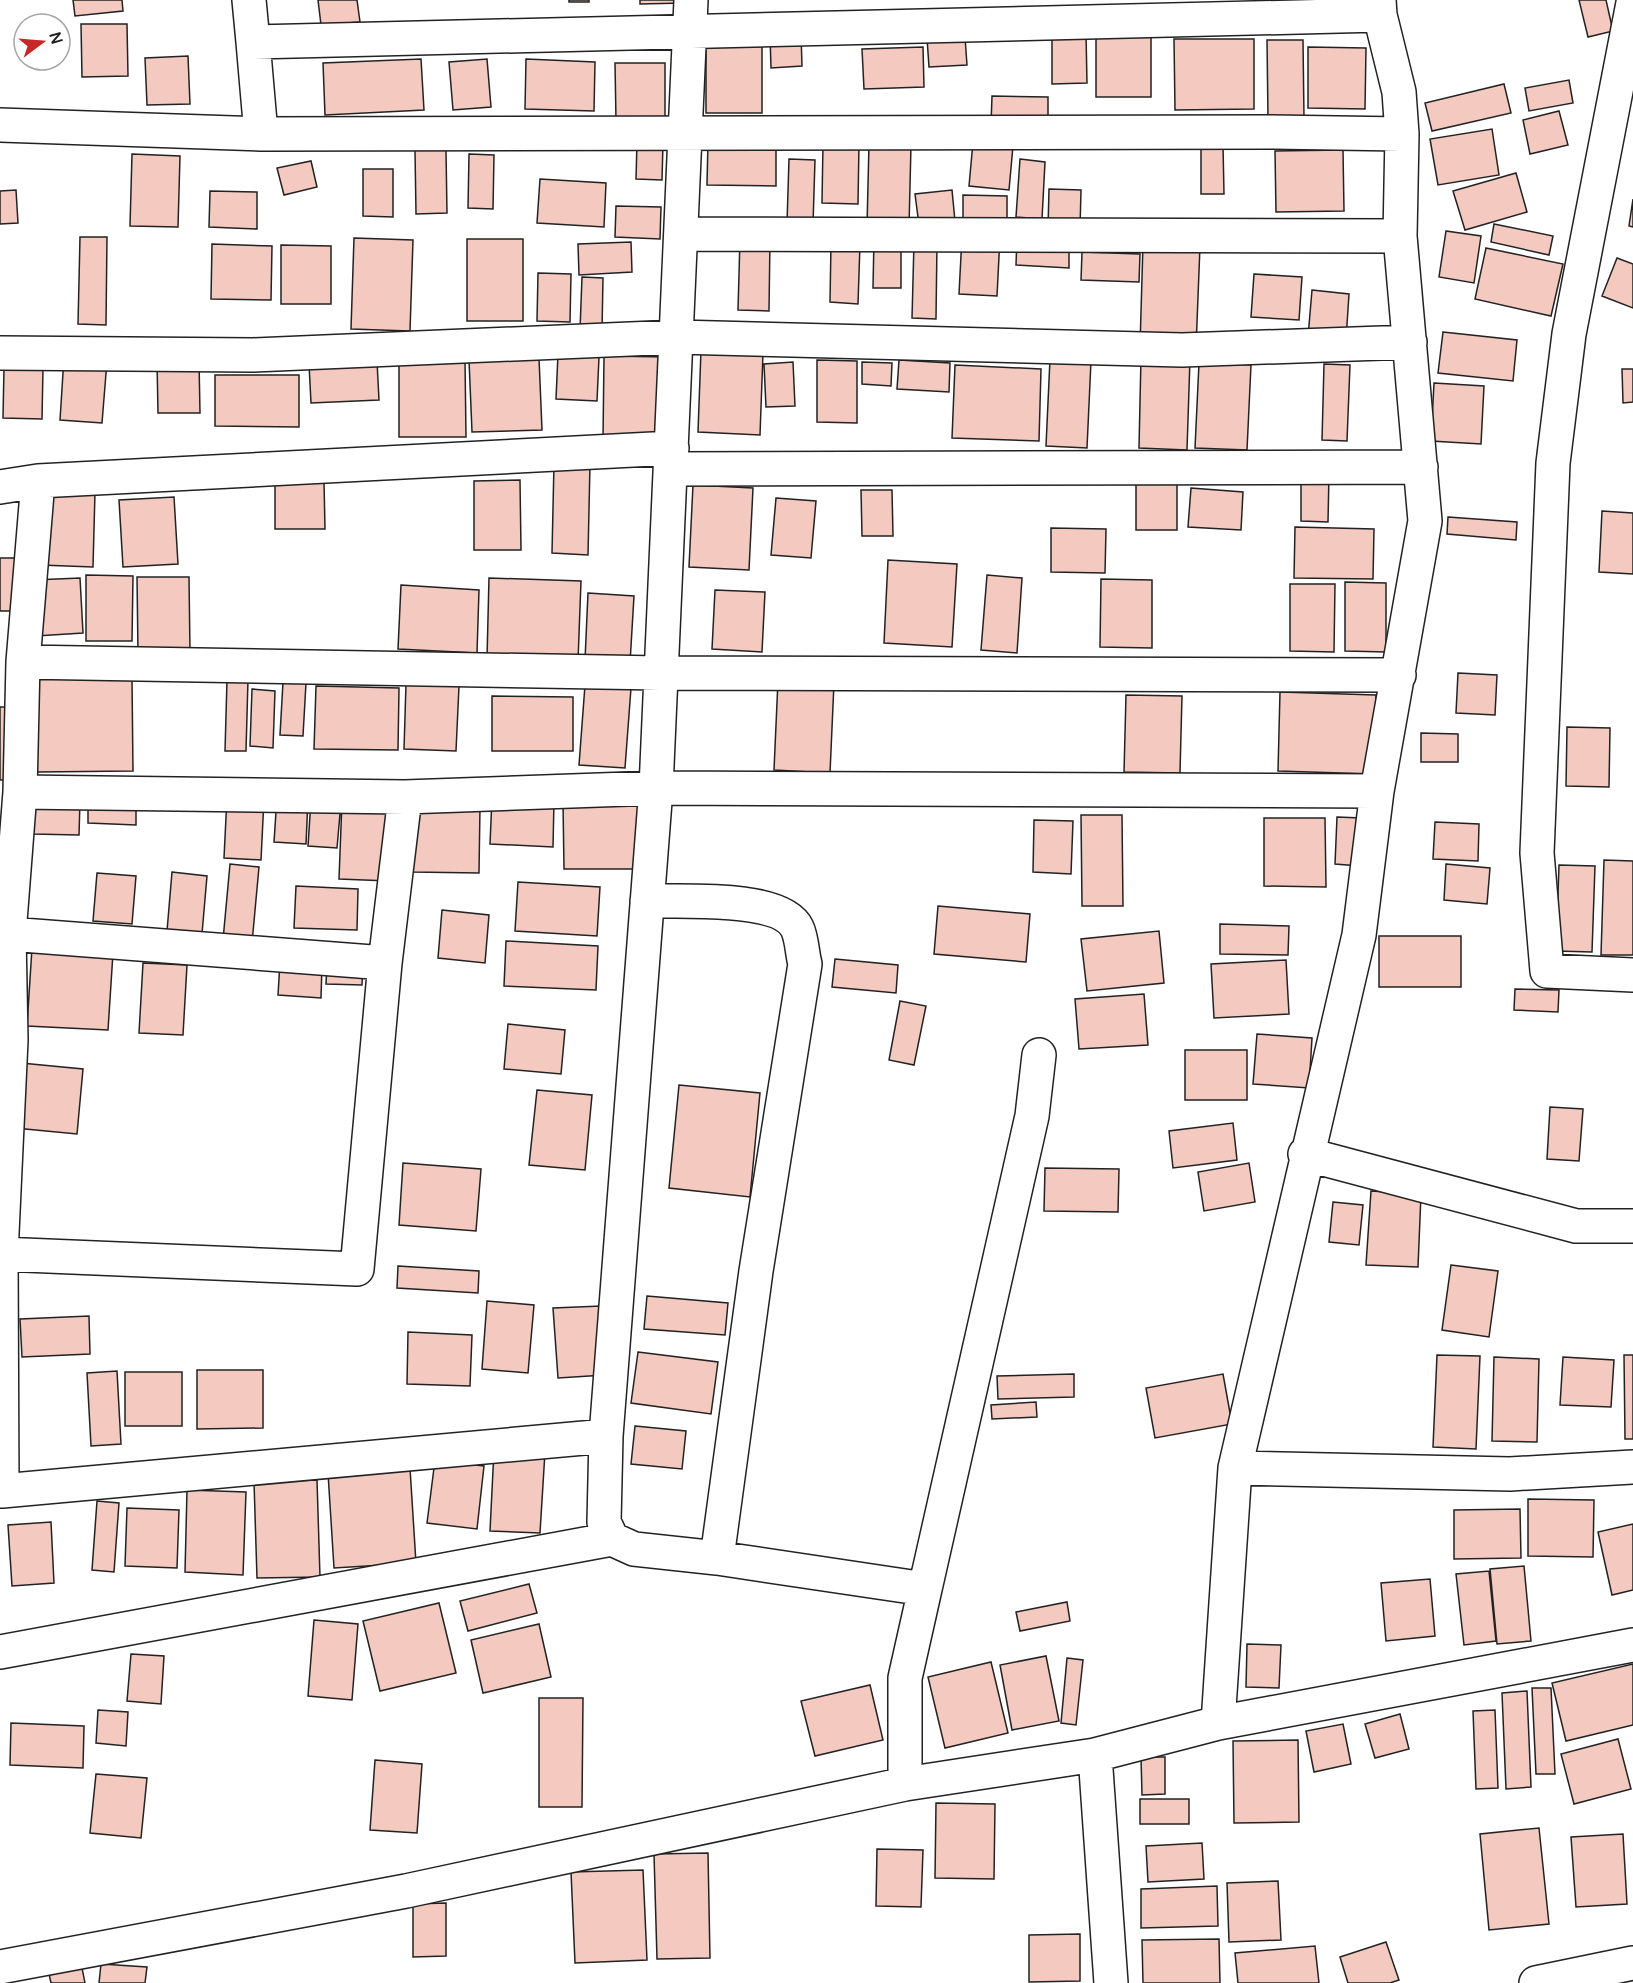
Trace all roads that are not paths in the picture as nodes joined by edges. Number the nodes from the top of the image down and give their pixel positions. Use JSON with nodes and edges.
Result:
{"nodes":[{"id":1,"x":249,"y":0,"type":"edge"},
{"id":2,"x":1633,"y":3,"type":"edge"},
{"id":3,"x":1379,"y":7,"type":"edge"},
{"id":4,"x":690,"y":15,"type":"edge"},
{"id":5,"x":253,"y":42,"type":"junction"},
{"id":6,"x":0,"y":125,"type":"edge"},
{"id":7,"x":261,"y":134,"type":"junction"},
{"id":8,"x":687,"y":134,"type":"junction"},
{"id":9,"x":1402,"y":134,"type":"junction"},
{"id":10,"x":681,"y":234,"type":"junction"},
{"id":11,"x":1400,"y":236,"type":"junction"},
{"id":12,"x":677,"y":337,"type":"junction"},
{"id":13,"x":1410,"y":342,"type":"junction"},
{"id":14,"x":0,"y":353,"type":"edge"},
{"id":15,"x":671,"y":459,"type":"junction"},
{"id":16,"x":1420,"y":467,"type":"junction"},
{"id":17,"x":38,"y":481,"type":"junction"},
{"id":18,"x":0,"y":487,"type":"edge"},
{"id":19,"x":23,"y":662,"type":"junction"},
{"id":20,"x":660,"y":673,"type":"junction"},
{"id":21,"x":1399,"y":675,"type":"junction"},
{"id":22,"x":656,"y":788,"type":"junction"},
{"id":23,"x":1377,"y":791,"type":"junction"},
{"id":24,"x":20,"y":792,"type":"junction"},
{"id":25,"x":405,"y":797,"type":"junction"},
{"id":26,"x":647,"y":901,"type":"junction"},
{"id":27,"x":9,"y":934,"type":"junction"},
{"id":28,"x":385,"y":963,"type":"junction"},
{"id":29,"x":1633,"y":975,"type":"edge"},
{"id":30,"x":6,"y":1040,"type":"edge"},
{"id":31,"x":1039,"y":1055,"type":"dead end"},
{"id":32,"x":1305,"y":1155,"type":"junction"},
{"id":33,"x":1633,"y":1226,"type":"edge"},
{"id":34,"x":0,"y":1263,"type":"edge"},
{"id":35,"x":606,"y":1436,"type":"junction"},
{"id":36,"x":1633,"y":1467,"type":"edge"},
{"id":37,"x":1234,"y":1468,"type":"junction"},
{"id":38,"x":1,"y":1504,"type":"edge"},
{"id":39,"x":612,"y":1539,"type":"junction"},
{"id":40,"x":717,"y":1558,"type":"junction"},
{"id":41,"x":925,"y":1589,"type":"junction"},
{"id":42,"x":1633,"y":1645,"type":"edge"},
{"id":43,"x":0,"y":1652,"type":"edge"},
{"id":44,"x":1218,"y":1723,"type":"junction"},
{"id":45,"x":1095,"y":1755,"type":"junction"},
{"id":46,"x":905,"y":1784,"type":"junction"},
{"id":47,"x":1633,"y":1963,"type":"edge"},
{"id":48,"x":0,"y":1967,"type":"edge"},
{"id":49,"x":1111,"y":1983,"type":"edge"},
{"id":50,"x":1536,"y":1983,"type":"edge"}],
"edges":[{"from":1,"to":5,"type":"street"},
{"from":2,"to":29,"type":"street"},
{"from":3,"to":4,"type":"street"},
{"from":3,"to":9,"type":"street"},
{"from":4,"to":5,"type":"street"},
{"from":4,"to":8,"type":"street"},
{"from":5,"to":7,"type":"street"},
{"from":6,"to":7,"type":"street"},
{"from":7,"to":8,"type":"street"},
{"from":8,"to":9,"type":"street"},
{"from":8,"to":10,"type":"street"},
{"from":9,"to":11,"type":"street"},
{"from":10,"to":11,"type":"street"},
{"from":10,"to":12,"type":"street"},
{"from":11,"to":13,"type":"street"},
{"from":12,"to":13,"type":"street"},
{"from":12,"to":14,"type":"street"},
{"from":12,"to":15,"type":"street"},
{"from":13,"to":16,"type":"street"},
{"from":15,"to":16,"type":"street"},
{"from":15,"to":17,"type":"street"},
{"from":15,"to":20,"type":"street"},
{"from":16,"to":21,"type":"street"},
{"from":17,"to":18,"type":"street"},
{"from":17,"to":19,"type":"street"},
{"from":19,"to":20,"type":"street"},
{"from":19,"to":24,"type":"street"},
{"from":20,"to":21,"type":"street"},
{"from":20,"to":22,"type":"street"},
{"from":21,"to":23,"type":"street"},
{"from":22,"to":23,"type":"street"},
{"from":22,"to":25,"type":"street"},
{"from":22,"to":26,"type":"street"},
{"from":23,"to":32,"type":"street"},
{"from":24,"to":25,"type":"street"},
{"from":24,"to":27,"type":"street"},
{"from":25,"to":28,"type":"street"},
{"from":26,"to":35,"type":"street"},
{"from":26,"to":40,"type":"street"},
{"from":27,"to":28,"type":"street"},
{"from":27,"to":30,"type":"street"},
{"from":28,"to":34,"type":"street"},
{"from":30,"to":34,"type":"street"},
{"from":31,"to":41,"type":"street"},
{"from":32,"to":33,"type":"street"},
{"from":32,"to":37,"type":"street"},
{"from":34,"to":38,"type":"street"},
{"from":35,"to":38,"type":"street"},
{"from":35,"to":39,"type":"street"},
{"from":36,"to":37,"type":"street"},
{"from":37,"to":44,"type":"street"},
{"from":39,"to":40,"type":"street"},
{"from":39,"to":43,"type":"street"},
{"from":40,"to":41,"type":"street"},
{"from":41,"to":46,"type":"street"},
{"from":42,"to":44,"type":"street"},
{"from":44,"to":45,"type":"street"},
{"from":45,"to":46,"type":"street"},
{"from":45,"to":49,"type":"street"},
{"from":46,"to":48,"type":"street"},
{"from":47,"to":50,"type":"street"}]}
